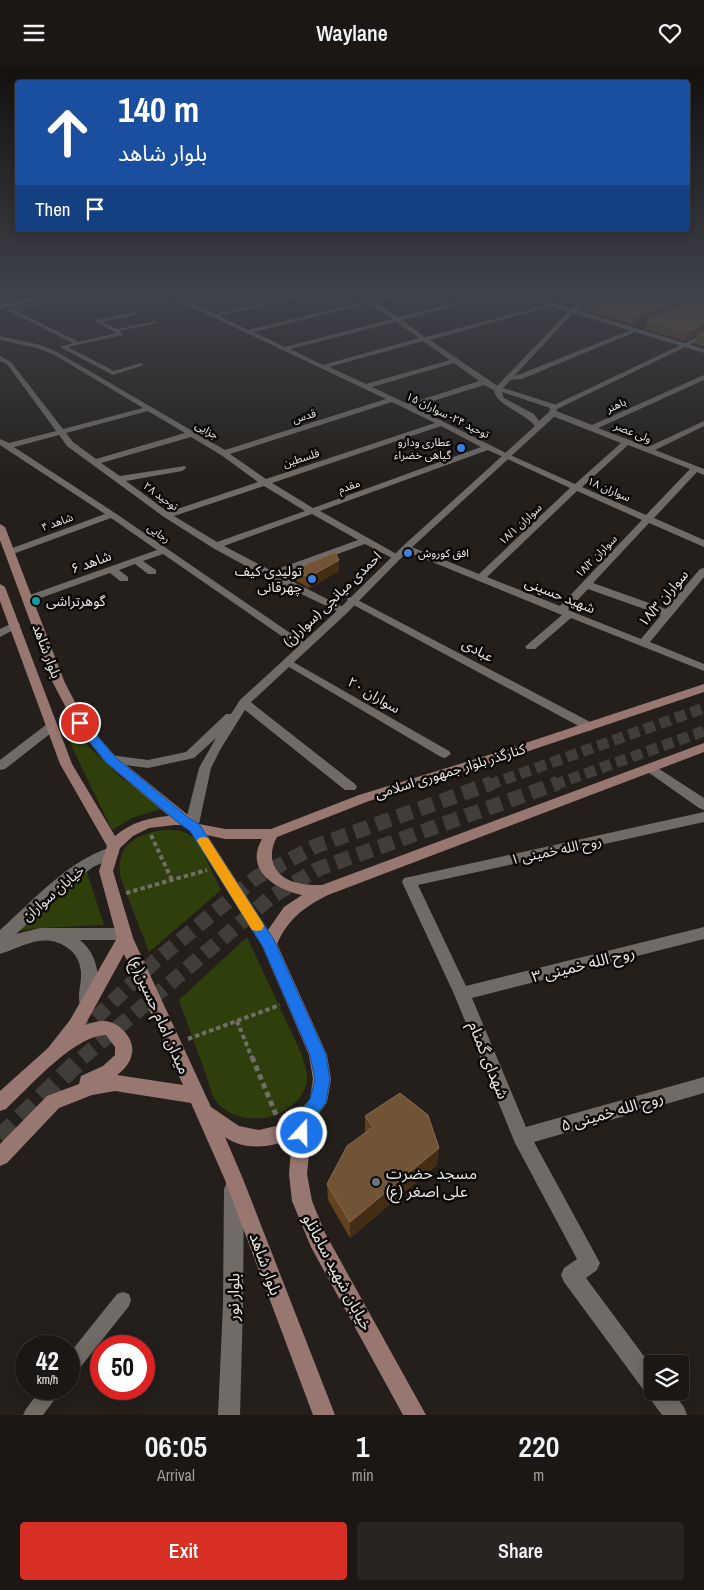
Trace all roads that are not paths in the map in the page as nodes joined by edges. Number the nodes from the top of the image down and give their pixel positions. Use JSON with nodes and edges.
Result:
{"nodes":[{"id":1,"x":58,"y":355,"type":"edge"},
{"id":2,"x":78,"y":355,"type":"edge"},
{"id":3,"x":296,"y":355,"type":"edge"},
{"id":4,"x":364,"y":355,"type":"edge"},
{"id":5,"x":447,"y":355,"type":"edge"},
{"id":6,"x":531,"y":355,"type":"edge"},
{"id":7,"x":574,"y":355,"type":"edge"},
{"id":8,"x":662,"y":355,"type":"edge"},
{"id":9,"x":0,"y":358,"type":"edge"},
{"id":10,"x":455,"y":361,"type":"junction"},
{"id":11,"x":141,"y":365,"type":"dead end"},
{"id":12,"x":322,"y":367,"type":"junction"},
{"id":13,"x":704,"y":377,"type":"edge"},
{"id":14,"x":509,"y":378,"type":"junction"},
{"id":15,"x":485,"y":382,"type":"junction"},
{"id":16,"x":365,"y":387,"type":"junction"},
{"id":17,"x":498,"y":389,"type":"junction"},
{"id":18,"x":392,"y":400,"type":"junction"},
{"id":19,"x":407,"y":407,"type":"junction"},
{"id":20,"x":149,"y":409,"type":"junction"},
{"id":21,"x":553,"y":410,"type":"junction"},
{"id":22,"x":442,"y":423,"type":"junction"},
{"id":23,"x":704,"y":423,"type":"edge"},
{"id":24,"x":538,"y":425,"type":"junction"},
{"id":25,"x":592,"y":428,"type":"junction"},
{"id":26,"x":60,"y":433,"type":"junction"},
{"id":27,"x":191,"y":434,"type":"junction"},
{"id":28,"x":627,"y":442,"type":"junction"},
{"id":29,"x":3,"y":443,"type":"edge"},
{"id":30,"x":489,"y":447,"type":"junction"},
{"id":31,"x":649,"y":451,"type":"junction"},
{"id":32,"x":224,"y":453,"type":"junction"},
{"id":33,"x":505,"y":456,"type":"junction"},
{"id":34,"x":95,"y":462,"type":"junction"},
{"id":35,"x":182,"y":468,"type":"dead end"},
{"id":36,"x":700,"y":471,"type":"edge"},
{"id":37,"x":120,"y":479,"type":"junction"},
{"id":38,"x":264,"y":483,"type":"junction"},
{"id":39,"x":576,"y":487,"type":"junction"},
{"id":40,"x":312,"y":511,"type":"junction"},
{"id":41,"x":112,"y":515,"type":"junction"},
{"id":42,"x":167,"y":515,"type":"junction"},
{"id":43,"x":649,"y":519,"type":"junction"},
{"id":44,"x":0,"y":527,"type":"edge"},
{"id":45,"x":364,"y":541,"type":"junction"},
{"id":46,"x":704,"y":544,"type":"edge"},
{"id":47,"x":216,"y":546,"type":"junction"},
{"id":48,"x":406,"y":548,"type":"junction"},
{"id":49,"x":163,"y":551,"type":"junction"},
{"id":50,"x":10,"y":552,"type":"junction"},
{"id":51,"x":397,"y":557,"type":"junction"},
{"id":52,"x":136,"y":561,"type":"junction"},
{"id":53,"x":112,"y":570,"type":"junction"},
{"id":54,"x":704,"y":571,"type":"edge"},
{"id":55,"x":152,"y":572,"type":"dead end"},
{"id":56,"x":270,"y":575,"type":"junction"},
{"id":57,"x":480,"y":577,"type":"junction"},
{"id":58,"x":124,"y":579,"type":"dead end"},
{"id":59,"x":585,"y":585,"type":"junction"},
{"id":60,"x":0,"y":587,"type":"edge"},
{"id":61,"x":28,"y":599,"type":"junction"},
{"id":62,"x":352,"y":600,"type":"junction"},
{"id":63,"x":343,"y":611,"type":"junction"},
{"id":64,"x":566,"y":612,"type":"junction"},
{"id":65,"x":669,"y":614,"type":"junction"},
{"id":66,"x":15,"y":625,"type":"junction"},
{"id":67,"x":0,"y":634,"type":"edge"},
{"id":68,"x":643,"y":643,"type":"junction"},
{"id":69,"x":303,"y":646,"type":"junction"},
{"id":70,"x":531,"y":647,"type":"dead end"},
{"id":71,"x":288,"y":662,"type":"junction"},
{"id":72,"x":704,"y":668,"type":"edge"},
{"id":73,"x":704,"y":689,"type":"edge"},
{"id":74,"x":244,"y":703,"type":"junction"},
{"id":75,"x":51,"y":727,"type":"junction"},
{"id":76,"x":590,"y":727,"type":"junction"},
{"id":77,"x":704,"y":747,"type":"edge"},
{"id":78,"x":445,"y":753,"type":"dead end"},
{"id":79,"x":110,"y":759,"type":"junction"},
{"id":80,"x":0,"y":766,"type":"edge"},
{"id":81,"x":650,"y":767,"type":"junction"},
{"id":82,"x":350,"y":787,"type":"dead end"},
{"id":83,"x":704,"y":805,"type":"edge"},
{"id":84,"x":704,"y":817,"type":"edge"},
{"id":85,"x":190,"y":824,"type":"junction"},
{"id":86,"x":272,"y":834,"type":"junction"},
{"id":87,"x":113,"y":849,"type":"junction"},
{"id":88,"x":409,"y":882,"type":"joint"},
{"id":89,"x":323,"y":891,"type":"junction"},
{"id":90,"x":704,"y":933,"type":"edge"},
{"id":91,"x":55,"y":934,"type":"junction"},
{"id":92,"x":125,"y":936,"type":"junction"},
{"id":93,"x":0,"y":943,"type":"edge"},
{"id":94,"x":269,"y":944,"type":"junction"},
{"id":95,"x":0,"y":949,"type":"edge"},
{"id":96,"x":462,"y":994,"type":"junction"},
{"id":97,"x":86,"y":1005,"type":"junction"},
{"id":98,"x":54,"y":1053,"type":"junction"},
{"id":99,"x":704,"y":1085,"type":"edge"},
{"id":100,"x":195,"y":1095,"type":"junction"},
{"id":101,"x":53,"y":1102,"type":"junction"},
{"id":102,"x":0,"y":1103,"type":"edge"},
{"id":103,"x":205,"y":1113,"type":"junction"},
{"id":104,"x":303,"y":1120,"type":"junction"},
{"id":105,"x":521,"y":1137,"type":"junction"},
{"id":106,"x":0,"y":1157,"type":"edge"},
{"id":107,"x":234,"y":1179,"type":"junction"},
{"id":108,"x":123,"y":1300,"type":"dead end"},
{"id":109,"x":80,"y":1354,"type":"edge"},
{"id":110,"x":644,"y":1373,"type":"edge"},
{"id":111,"x":44,"y":1400,"type":"edge"},
{"id":112,"x":665,"y":1400,"type":"edge"},
{"id":113,"x":32,"y":1415,"type":"edge"},
{"id":114,"x":229,"y":1415,"type":"edge"},
{"id":115,"x":324,"y":1415,"type":"edge"},
{"id":116,"x":415,"y":1415,"type":"edge"},
{"id":117,"x":676,"y":1415,"type":"edge"}],
"edges":[{"from":1,"to":20,"type":"street","name":"جزایی"},
{"from":2,"to":11,"type":"lane"},
{"from":3,"to":12,"type":"street","name":"توحید ۲۴- سواران ۱۵"},
{"from":4,"to":12,"type":"street"},
{"from":5,"to":10,"type":"street"},
{"from":6,"to":14,"type":"street"},
{"from":7,"to":14,"type":"street"},
{"from":8,"to":21,"type":"street"},
{"from":9,"to":26,"type":"street","name":"توحید ۲۸"},
{"from":10,"to":15,"type":"street"},
{"from":10,"to":16,"type":"street"},
{"from":12,"to":16,"type":"street","name":"توحید ۲۴- سواران ۱۵"},
{"from":13,"to":25,"type":"street","name":"باهنر"},
{"from":14,"to":17,"type":"street"},
{"from":15,"to":17,"type":"street"},
{"from":15,"to":19,"type":"street"},
{"from":16,"to":18,"type":"street","name":"توحید ۲۴- سواران ۱۵"},
{"from":17,"to":21,"type":"street","name":"ولی عصر"},
{"from":17,"to":24,"type":"street"},
{"from":18,"to":19,"type":"street","name":"توحید ۲۴- سواران ۱۵"},
{"from":18,"to":32,"type":"street","name":"قدس"},
{"from":19,"to":22,"type":"street","name":"توحید ۲۴- سواران ۱۵"},
{"from":20,"to":26,"type":"street"},
{"from":20,"to":27,"type":"street","name":"جزایی"},
{"from":21,"to":24,"type":"street","name":"احمدی میانجی (سواران)"},
{"from":21,"to":25,"type":"street","name":"ولی عصر"},
{"from":22,"to":30,"type":"street","name":"توحید ۲۴- سواران ۱۵"},
{"from":22,"to":38,"type":"street","name":"فلسطین"},
{"from":23,"to":31,"type":"street"},
{"from":24,"to":33,"type":"street","name":"احمدی میانجی (سواران)"},
{"from":25,"to":28,"type":"street","name":"ولی عصر"},
{"from":26,"to":29,"type":"street"},
{"from":26,"to":34,"type":"street","name":"توحید ۲۸"},
{"from":27,"to":32,"type":"street","name":"جزایی"},
{"from":27,"to":34,"type":"street"},
{"from":28,"to":31,"type":"street","name":"ولی عصر"},
{"from":28,"to":39,"type":"street","name":"سواران ۱۸/۱"},
{"from":29,"to":41,"type":"street","name":"رجایی"},
{"from":30,"to":33,"type":"street","name":"توحید ۲۴- سواران ۱۵"},
{"from":30,"to":40,"type":"street","name":"مقدم"},
{"from":31,"to":36,"type":"street","name":"ولی عصر"},
{"from":32,"to":38,"type":"street","name":"جزایی"},
{"from":33,"to":39,"type":"street","name":"سواران ۱۸"},
{"from":33,"to":48,"type":"street","name":"احمدی میانجی (سواران)"},
{"from":34,"to":37,"type":"street","name":"توحید ۲۸"},
{"from":35,"to":37,"type":"street"},
{"from":36,"to":43,"type":"street","name":"سواران ۱۸/۲"},
{"from":37,"to":42,"type":"street","name":"توحید ۲۸"},
{"from":38,"to":40,"type":"street","name":"جزایی"},
{"from":38,"to":42,"type":"street","name":"فلسطین"},
{"from":39,"to":43,"type":"street","name":"سواران ۱۸"},
{"from":39,"to":57,"type":"street","name":"سواران ۱۸/۱"},
{"from":40,"to":45,"type":"street","name":"جزایی"},
{"from":40,"to":47,"type":"street","name":"مقدم"},
{"from":41,"to":49,"type":"street","name":"رجایی"},
{"from":41,"to":50,"type":"street","name":"شاهد ۴"},
{"from":42,"to":47,"type":"street","name":"توحید ۲۸"},
{"from":43,"to":46,"type":"street","name":"سواران ۱۸"},
{"from":43,"to":59,"type":"street","name":"سواران ۱۸/۲"},
{"from":44,"to":50,"type":"main road","name":"بلوار شاهد"},
{"from":45,"to":51,"type":"street","name":"جزایی"},
{"from":45,"to":56,"type":"street"},
{"from":47,"to":56,"type":"street","name":"توحید ۲۸"},
{"from":48,"to":51,"type":"street","name":"احمدی میانجی (سواران)"},
{"from":48,"to":57,"type":"street","name":"شهید حسینی"},
{"from":49,"to":52,"type":"street","name":"شاهد ۶"},
{"from":49,"to":69,"type":"street","name":"رجایی"},
{"from":50,"to":61,"type":"main road","name":"بلوار شاهد"},
{"from":51,"to":62,"type":"street","name":"احمدی میانجی (سواران)"},
{"from":52,"to":53,"type":"street","name":"شاهد ۶"},
{"from":52,"to":55,"type":"street"},
{"from":53,"to":58,"type":"street"},
{"from":53,"to":61,"type":"street","name":"شاهد ۶"},
{"from":54,"to":65,"type":"street","name":"سواران ۱۸/۳"},
{"from":56,"to":63,"type":"street","name":"توحید ۲۸"},
{"from":57,"to":64,"type":"street","name":"شهید حسینی"},
{"from":59,"to":64,"type":"street","name":"سواران ۱۸/۲"},
{"from":59,"to":65,"type":"street"},
{"from":60,"to":66,"type":"main road","name":"بلوار شاهد"},
{"from":61,"to":79,"type":"main road","name":"بلوار شاهد"},
{"from":62,"to":63,"type":"street","name":"احمدی میانجی (سواران)"},
{"from":62,"to":76,"type":"street","name":"عبادی"},
{"from":63,"to":69,"type":"street","name":"احمدی میانجی (سواران)"},
{"from":64,"to":68,"type":"street","name":"شهید حسینی"},
{"from":64,"to":70,"type":"street","name":"سواران ۱۸/۲"},
{"from":65,"to":68,"type":"street","name":"سواران ۱۸/۳"},
{"from":66,"to":67,"type":"street"},
{"from":66,"to":75,"type":"main road","name":"بلوار شاهد"},
{"from":68,"to":72,"type":"street","name":"شهید حسینی"},
{"from":69,"to":71,"type":"street","name":"احمدی میانجی (سواران)"},
{"from":71,"to":74,"type":"street","name":"احمدی میانجی (سواران)"},
{"from":71,"to":78,"type":"street","name":"سواران ۲۰"},
{"from":73,"to":76,"type":"main road","name":"کنارگذر بلوار جمهوری اسلامی"},
{"from":74,"to":79,"type":"street"},
{"from":74,"to":82,"type":"street"},
{"from":74,"to":85,"type":"street","name":"احمدی میانجی (سواران)"},
{"from":75,"to":80,"type":"street"},
{"from":75,"to":87,"type":"main road","name":"بلوار شاهد"},
{"from":76,"to":86,"type":"main road","name":"کنارگذر بلوار جمهوری اسلامی"},
{"from":77,"to":81,"type":"main road"},
{"from":79,"to":85,"type":"main road","name":"بلوار شاهد"},
{"from":81,"to":83,"type":"street"},
{"from":81,"to":89,"type":"main road"},
{"from":84,"to":88,"type":"street","name":"روح الله خمینی ۱"},
{"from":85,"to":86,"type":"main road","name":"کنارگذر بلوار جمهوری اسلامی"},
{"from":85,"to":87,"type":"main road"},
{"from":85,"to":94,"type":"main road","name":"میدان امام حسین(ع)"},
{"from":86,"to":89,"type":"main road"},
{"from":87,"to":92,"type":"main road","name":"میدان امام حسین(ع)"},
{"from":87,"to":93,"type":"street","name":"خیابان سواران"},
{"from":88,"to":96,"type":"street","name":"شهدای گمنام"},
{"from":89,"to":94,"type":"main road"},
{"from":90,"to":96,"type":"street","name":"روح الله خمینی ۳"},
{"from":91,"to":92,"type":"street"},
{"from":91,"to":95,"type":"street"},
{"from":91,"to":97,"type":"street"},
{"from":92,"to":97,"type":"main road"},
{"from":92,"to":100,"type":"main road","name":"میدان امام حسین(ع)"},
{"from":94,"to":104,"type":"main road","name":"میدان امام حسین(ع)"},
{"from":96,"to":105,"type":"street","name":"شهدای گمنام"},
{"from":97,"to":98,"type":"main road"},
{"from":98,"to":101,"type":"main road"},
{"from":98,"to":102,"type":"main road"},
{"from":99,"to":105,"type":"street","name":"روح الله خمینی ۵"},
{"from":100,"to":101,"type":"main road"},
{"from":100,"to":103,"type":"main road","name":"میدان امام حسین(ع)"},
{"from":101,"to":106,"type":"main road"},
{"from":103,"to":104,"type":"main road","name":"میدان امام حسین(ع)"},
{"from":103,"to":107,"type":"main road","name":"بلوار شاهد"},
{"from":104,"to":116,"type":"main road","name":"خیابان شهید سامانلو"},
{"from":105,"to":110,"type":"street","name":"شهدای گمنام"},
{"from":107,"to":114,"type":"street","name":"بلوار نور"},
{"from":107,"to":115,"type":"main road","name":"بلوار شاهد"},
{"from":108,"to":109,"type":"lane"},
{"from":111,"to":113,"type":"lane"},
{"from":112,"to":117,"type":"street"}]}
